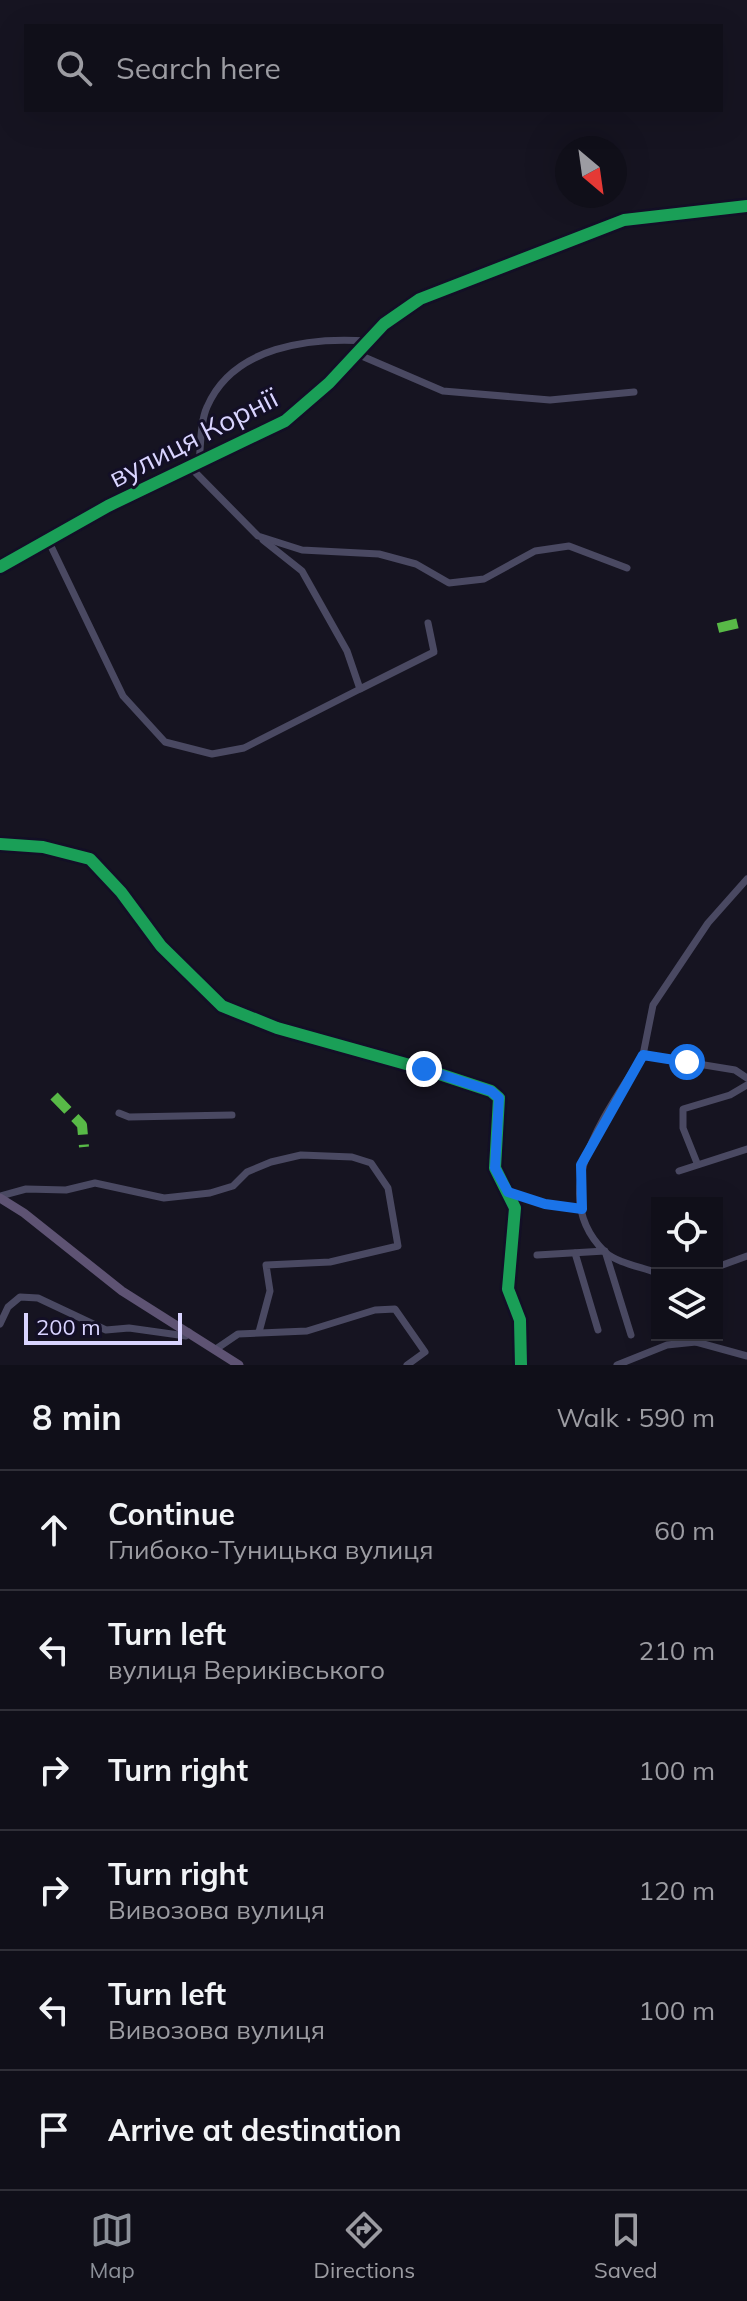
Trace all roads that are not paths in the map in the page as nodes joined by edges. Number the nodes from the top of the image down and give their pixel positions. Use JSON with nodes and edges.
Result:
{"nodes":[{"id":1,"x":747,"y":206,"type":"edge"},
{"id":2,"x":368,"y":341,"type":"junction"},
{"id":3,"x":357,"y":354,"type":"junction"},
{"id":4,"x":634,"y":392,"type":"dead end"},
{"id":5,"x":195,"y":464,"type":"junction"},
{"id":6,"x":258,"y":536,"type":"junction"},
{"id":7,"x":48,"y":540,"type":"junction"},
{"id":8,"x":0,"y":567,"type":"edge"},
{"id":9,"x":627,"y":568,"type":"dead end"},
{"id":10,"x":428,"y":623,"type":"dead end"},
{"id":11,"x":360,"y":689,"type":"junction"},
{"id":12,"x":0,"y":844,"type":"edge"},
{"id":13,"x":747,"y":879,"type":"edge"},
{"id":14,"x":643,"y":1055,"type":"junction"},
{"id":15,"x":747,"y":1078,"type":"edge"},
{"id":16,"x":747,"y":1085,"type":"edge"},
{"id":17,"x":119,"y":1113,"type":"dead end"},
{"id":18,"x":232,"y":1115,"type":"dead end"},
{"id":19,"x":747,"y":1149,"type":"edge"},
{"id":20,"x":697,"y":1163,"type":"junction"},
{"id":21,"x":679,"y":1171,"type":"dead end"},
{"id":22,"x":508,"y":1192,"type":"junction"},
{"id":23,"x":0,"y":1197,"type":"edge"},
{"id":24,"x":582,"y":1209,"type":"junction"},
{"id":25,"x":605,"y":1251,"type":"junction"},
{"id":26,"x":575,"y":1253,"type":"junction"},
{"id":27,"x":537,"y":1255,"type":"dead end"},
{"id":28,"x":747,"y":1256,"type":"edge"},
{"id":29,"x":723,"y":1265,"type":"edge"},
{"id":30,"x":651,"y":1270,"type":"edge"},
{"id":31,"x":0,"y":1324,"type":"edge"},
{"id":32,"x":598,"y":1330,"type":"dead end"},
{"id":33,"x":189,"y":1332,"type":"junction"},
{"id":34,"x":259,"y":1332,"type":"junction"},
{"id":35,"x":631,"y":1335,"type":"dead end"},
{"id":36,"x":684,"y":1341,"type":"edge"},
{"id":37,"x":705,"y":1341,"type":"edge"},
{"id":38,"x":216,"y":1349,"type":"junction"},
{"id":39,"x":747,"y":1356,"type":"edge"},
{"id":40,"x":239,"y":1365,"type":"edge"},
{"id":41,"x":407,"y":1365,"type":"edge"},
{"id":42,"x":521,"y":1365,"type":"edge"},
{"id":43,"x":617,"y":1365,"type":"edge"}],
"edges":[{"from":1,"to":2,"type":"highway","name":"вулиця Корнії"},
{"from":2,"to":3,"type":"highway","name":"вулиця Корнії"},
{"from":2,"to":5,"type":"street","name":"вулиця Корнії"},
{"from":3,"to":4,"type":"street"},
{"from":3,"to":5,"type":"highway","name":"вулиця Корнії"},
{"from":5,"to":6,"type":"street"},
{"from":5,"to":7,"type":"highway","name":"вулиця Корнії"},
{"from":6,"to":9,"type":"street"},
{"from":6,"to":11,"type":"street"},
{"from":7,"to":8,"type":"highway","name":"вулиця Корнії"},
{"from":7,"to":11,"type":"street"},
{"from":10,"to":11,"type":"street"},
{"from":12,"to":22,"type":"street"},
{"from":13,"to":14,"type":"street"},
{"from":14,"to":15,"type":"street"},
{"from":14,"to":24,"type":"street"},
{"from":16,"to":20,"type":"street"},
{"from":17,"to":18,"type":"street"},
{"from":19,"to":20,"type":"street"},
{"from":20,"to":21,"type":"street"},
{"from":22,"to":24,"type":"street"},
{"from":22,"to":42,"type":"street"},
{"from":23,"to":33,"type":"main road"},
{"from":23,"to":34,"type":"street"},
{"from":24,"to":25,"type":"street"},
{"from":25,"to":26,"type":"street"},
{"from":25,"to":30,"type":"street"},
{"from":25,"to":35,"type":"street"},
{"from":26,"to":27,"type":"street"},
{"from":26,"to":32,"type":"street"},
{"from":28,"to":29,"type":"street"},
{"from":31,"to":33,"type":"street"},
{"from":33,"to":38,"type":"main road"},
{"from":34,"to":38,"type":"street"},
{"from":34,"to":41,"type":"street"},
{"from":36,"to":43,"type":"street"},
{"from":37,"to":39,"type":"street"},
{"from":38,"to":40,"type":"main road"}]}
